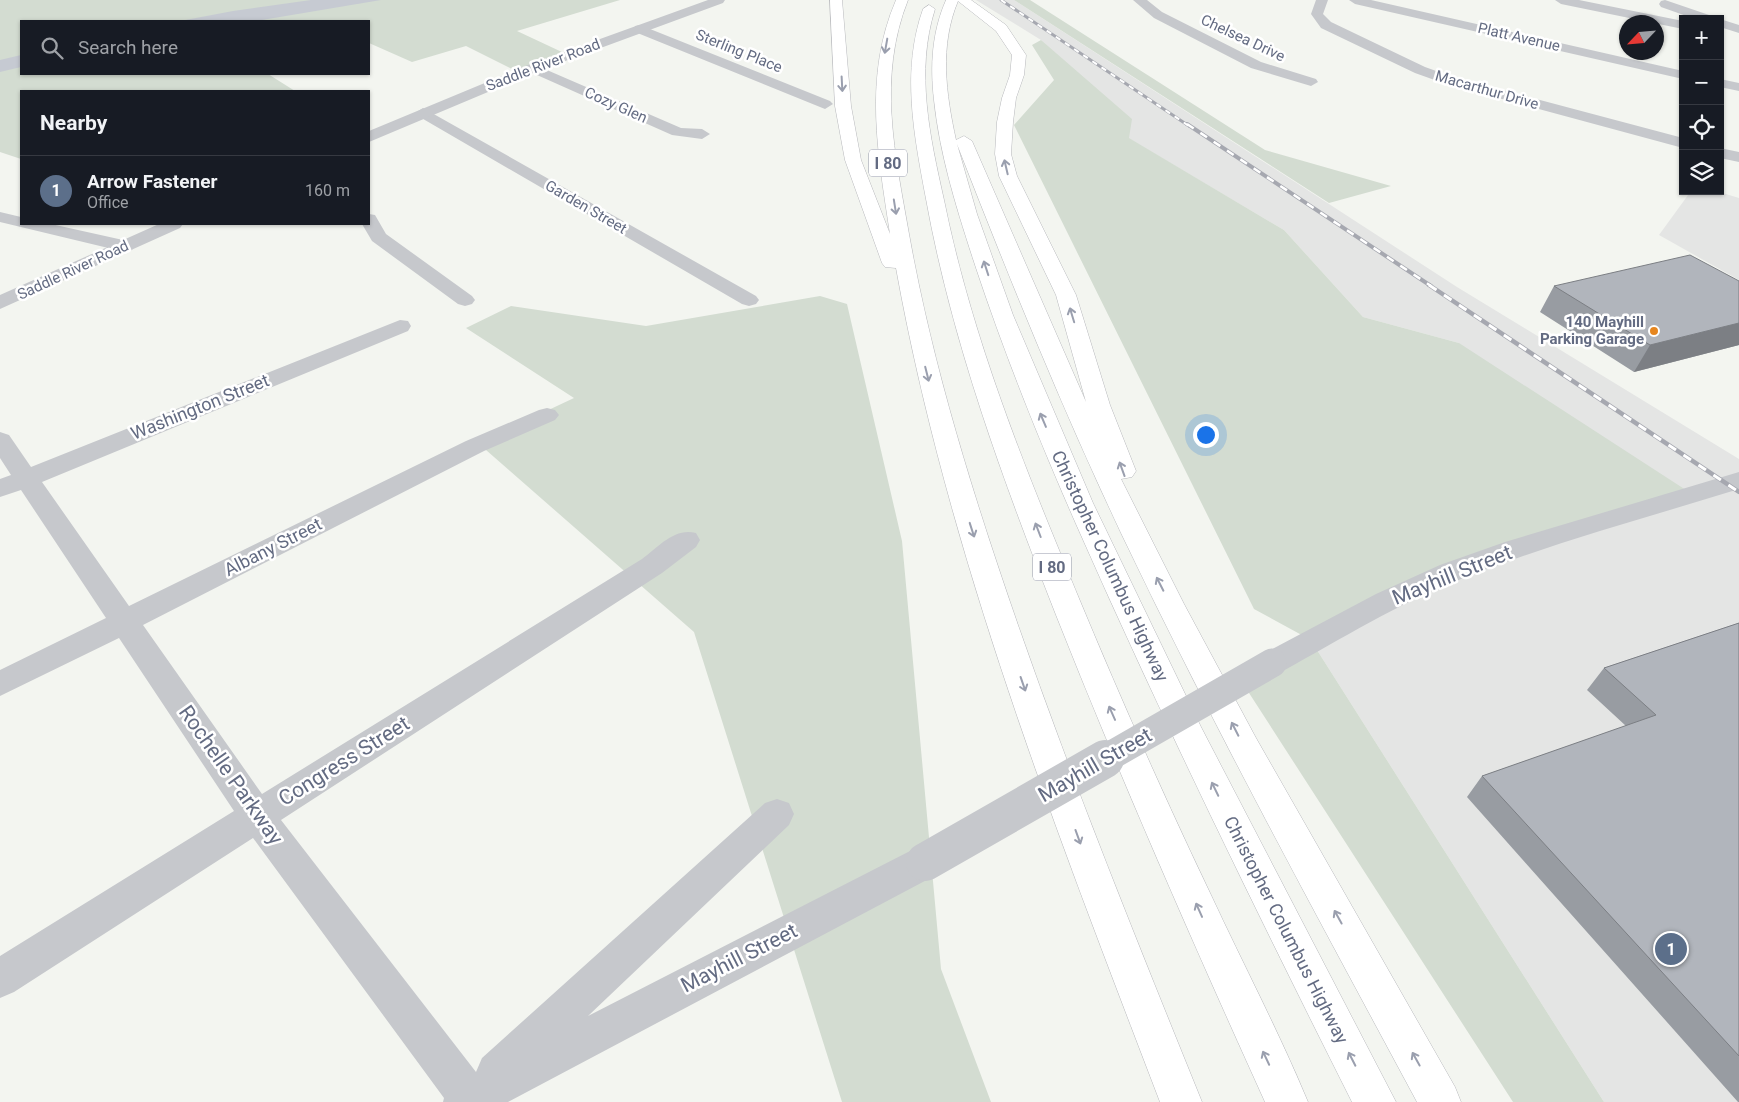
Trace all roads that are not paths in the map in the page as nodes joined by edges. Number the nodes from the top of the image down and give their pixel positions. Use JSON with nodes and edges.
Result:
{"nodes":[{"id":1,"x":719,"y":0,"type":"edge"},
{"id":2,"x":836,"y":0,"type":"edge"},
{"id":3,"x":902,"y":0,"type":"edge"},
{"id":4,"x":963,"y":0,"type":"edge"},
{"id":5,"x":1139,"y":0,"type":"edge"},
{"id":6,"x":1322,"y":0,"type":"edge"},
{"id":7,"x":1355,"y":0,"type":"edge"},
{"id":8,"x":1561,"y":0,"type":"edge"},
{"id":9,"x":1654,"y":0,"type":"edge"},
{"id":10,"x":941,"y":5,"type":"edge"},
{"id":11,"x":1697,"y":15,"type":"edge"},
{"id":12,"x":1679,"y":24,"type":"edge"},
{"id":13,"x":1724,"y":26,"type":"edge"},
{"id":14,"x":640,"y":29,"type":"junction"},
{"id":15,"x":1724,"y":33,"type":"edge"},
{"id":16,"x":1738,"y":35,"type":"edge"},
{"id":17,"x":533,"y":68,"type":"junction"},
{"id":18,"x":1679,"y":74,"type":"edge"},
{"id":19,"x":940,"y":80,"type":"junction"},
{"id":20,"x":1311,"y":82,"type":"dead end"},
{"id":21,"x":1724,"y":84,"type":"edge"},
{"id":22,"x":1739,"y":87,"type":"edge"},
{"id":23,"x":825,"y":104,"type":"dead end"},
{"id":24,"x":423,"y":113,"type":"junction"},
{"id":25,"x":702,"y":134,"type":"dead end"},
{"id":26,"x":370,"y":137,"type":"edge"},
{"id":27,"x":1679,"y":142,"type":"edge"},
{"id":28,"x":1724,"y":153,"type":"edge"},
{"id":29,"x":1739,"y":157,"type":"edge"},
{"id":30,"x":0,"y":217,"type":"edge"},
{"id":31,"x":370,"y":221,"type":"edge"},
{"id":32,"x":20,"y":222,"type":"edge"},
{"id":33,"x":32,"y":225,"type":"edge"},
{"id":34,"x":172,"y":225,"type":"edge"},
{"id":35,"x":125,"y":246,"type":"junction"},
{"id":36,"x":464,"y":300,"type":"dead end"},
{"id":37,"x":749,"y":300,"type":"dead end"},
{"id":38,"x":0,"y":303,"type":"edge"},
{"id":39,"x":400,"y":326,"type":"dead end"},
{"id":40,"x":917,"y":326,"type":"junction"},
{"id":41,"x":547,"y":415,"type":"dead end"},
{"id":42,"x":0,"y":440,"type":"edge"},
{"id":43,"x":1739,"y":480,"type":"edge"},
{"id":44,"x":13,"y":483,"type":"edge"},
{"id":45,"x":1135,"y":534,"type":"junction"},
{"id":46,"x":686,"y":540,"type":"dead end"},
{"id":47,"x":124,"y":622,"type":"junction"},
{"id":48,"x":0,"y":684,"type":"edge"},
{"id":49,"x":776,"y":814,"type":"dead end"},
{"id":50,"x":258,"y":816,"type":"junction"},
{"id":51,"x":0,"y":978,"type":"edge"},
{"id":52,"x":469,"y":1100,"type":"edge"},
{"id":53,"x":1181,"y":1102,"type":"edge"},
{"id":54,"x":1287,"y":1102,"type":"edge"},
{"id":55,"x":1375,"y":1102,"type":"edge"},
{"id":56,"x":1440,"y":1102,"type":"edge"}],
"edges":[{"from":1,"to":14,"type":"street","name":"Saddle River Road"},
{"from":2,"to":40,"type":"highway","one_way":true},
{"from":3,"to":40,"type":"highway","number":"I 80","one_way":true},
{"from":45,"to":4,"type":"highway","one_way":true},
{"from":5,"to":20,"type":"street","name":"Chelsea Drive"},
{"from":6,"to":27,"type":"street","name":"Macarthur Drive"},
{"from":7,"to":18,"type":"street","name":"Platt Avenue"},
{"from":8,"to":12,"type":"street"},
{"from":9,"to":11,"type":"street"},
{"from":10,"to":19,"type":"highway","name":"Christopher Columbus Highway","number":"I 80"},
{"from":54,"to":10,"type":"highway","name":"Christopher Columbus Highway","number":"I 80","one_way":true},
{"from":13,"to":16,"type":"street"},
{"from":14,"to":17,"type":"street","name":"Saddle River Road"},
{"from":14,"to":23,"type":"street","name":"Sterling Place"},
{"from":15,"to":16,"type":"street"},
{"from":17,"to":24,"type":"street","name":"Saddle River Road"},
{"from":17,"to":25,"type":"street","name":"Cozy Glen"},
{"from":19,"to":45,"type":"highway"},
{"from":55,"to":19,"type":"highway","name":"Christopher Columbus Highway","number":"I 80","one_way":true},
{"from":21,"to":22,"type":"street"},
{"from":24,"to":26,"type":"street","name":"Saddle River Road"},
{"from":24,"to":37,"type":"street","name":"Garden Street"},
{"from":28,"to":29,"type":"street"},
{"from":30,"to":32,"type":"street"},
{"from":31,"to":36,"type":"street"},
{"from":33,"to":35,"type":"street"},
{"from":34,"to":35,"type":"street","name":"Saddle River Road"},
{"from":35,"to":38,"type":"street","name":"Saddle River Road"},
{"from":39,"to":44,"type":"street","name":"Washington Street"},
{"from":40,"to":53,"type":"highway","number":"I 80","one_way":true},
{"from":41,"to":47,"type":"street","name":"Albany Street"},
{"from":42,"to":44,"type":"street","name":"Rochelle Parkway"},
{"from":43,"to":52,"type":"street","name":"Mayhill Street","bridge":true},
{"from":44,"to":47,"type":"street","name":"Rochelle Parkway"},
{"from":56,"to":45,"type":"highway","one_way":true},
{"from":46,"to":50,"type":"street","name":"Congress Street"},
{"from":47,"to":48,"type":"street","name":"Albany Street"},
{"from":47,"to":50,"type":"street","name":"Rochelle Parkway"},
{"from":49,"to":52,"type":"street"},
{"from":50,"to":51,"type":"street","name":"Congress Street"},
{"from":50,"to":52,"type":"street","name":"Rochelle Parkway"}]}
